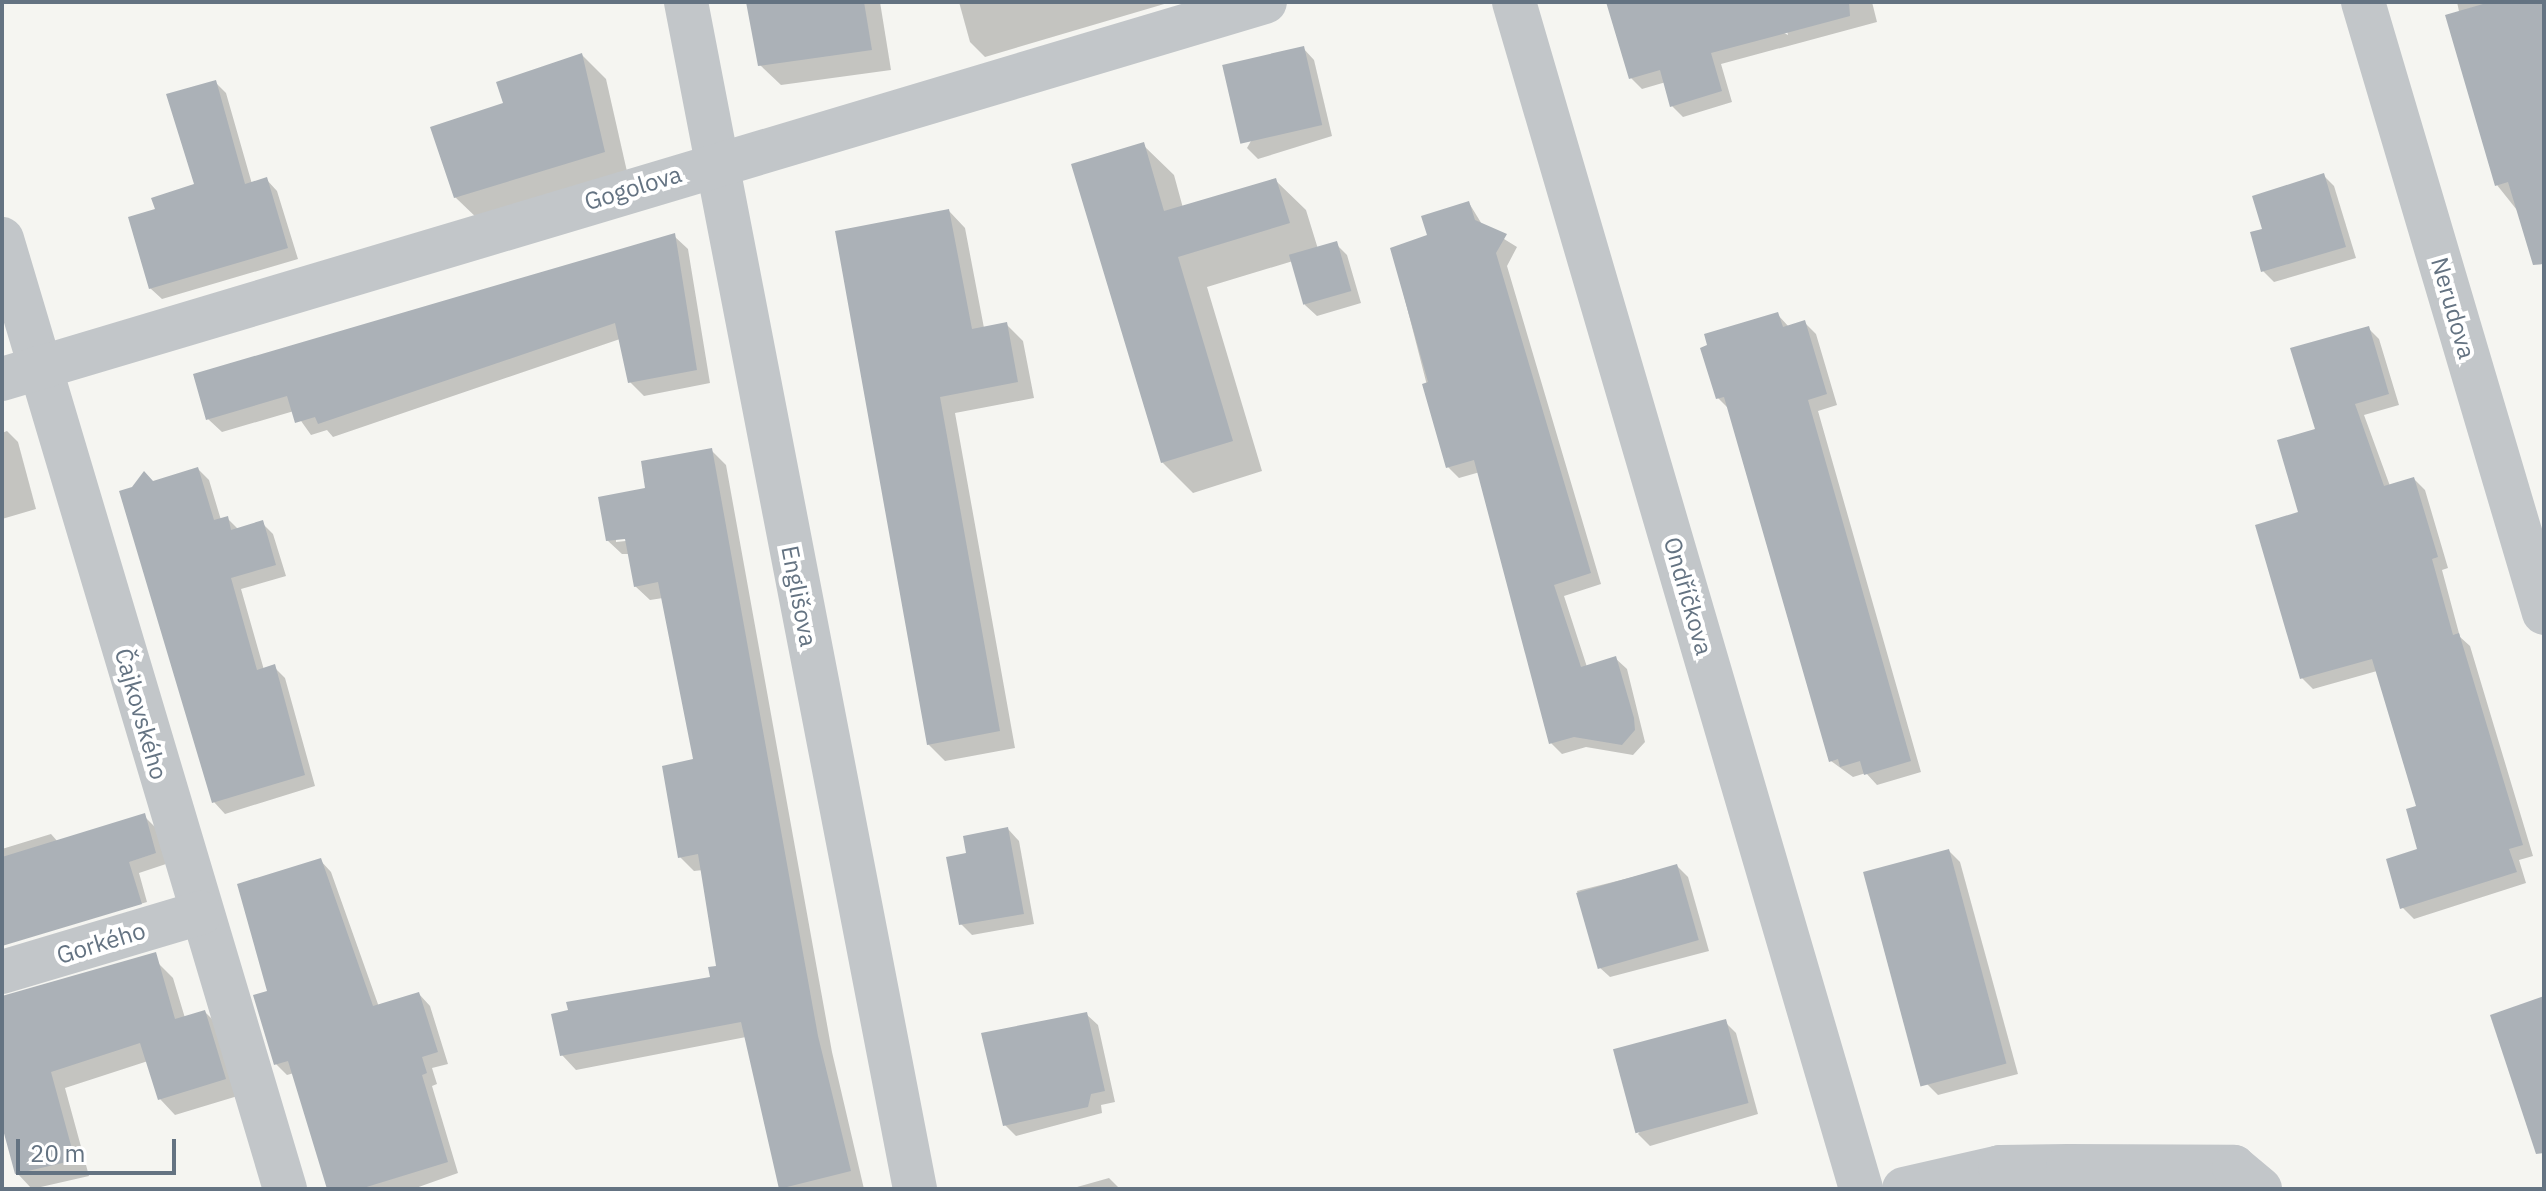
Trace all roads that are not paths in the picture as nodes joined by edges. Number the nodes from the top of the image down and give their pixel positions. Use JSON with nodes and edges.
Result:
{"nodes":[{"id":1,"x":686,"y":2,"type":"edge"},
{"id":2,"x":1265,"y":2,"type":"edge"},
{"id":3,"x":1514,"y":2,"type":"edge"},
{"id":4,"x":2363,"y":2,"type":"edge"},
{"id":5,"x":714,"y":163,"type":"junction"},
{"id":6,"x":2,"y":239,"type":"edge"},
{"id":7,"x":21,"y":374,"type":"edge"},
{"id":8,"x":2544,"y":613,"type":"edge"},
{"id":9,"x":200,"y":913,"type":"junction"},
{"id":10,"x":2,"y":972,"type":"edge"},
{"id":11,"x":285,"y":1189,"type":"edge"},
{"id":12,"x":915,"y":1189,"type":"edge"},
{"id":13,"x":1861,"y":1189,"type":"edge"},
{"id":14,"x":1904,"y":1189,"type":"edge"},
{"id":15,"x":2260,"y":1189,"type":"edge"}],
"edges":[{"from":1,"to":5,"type":"street","name":"Englišova"},
{"from":2,"to":5,"type":"street","name":"Gogolova"},
{"from":3,"to":13,"type":"street","name":"Ondříčkova"},
{"from":4,"to":8,"type":"street","name":"Nerudova"},
{"from":5,"to":7,"type":"street","name":"Gogolova"},
{"from":5,"to":12,"type":"street","name":"Englišova"},
{"from":6,"to":7,"type":"street","name":"Čajkovského"},
{"from":7,"to":9,"type":"street","name":"Čajkovského"},
{"from":9,"to":10,"type":"street","name":"Gorkého"},
{"from":9,"to":11,"type":"street","name":"Čajkovského"},
{"from":14,"to":15,"type":"street"}]}
